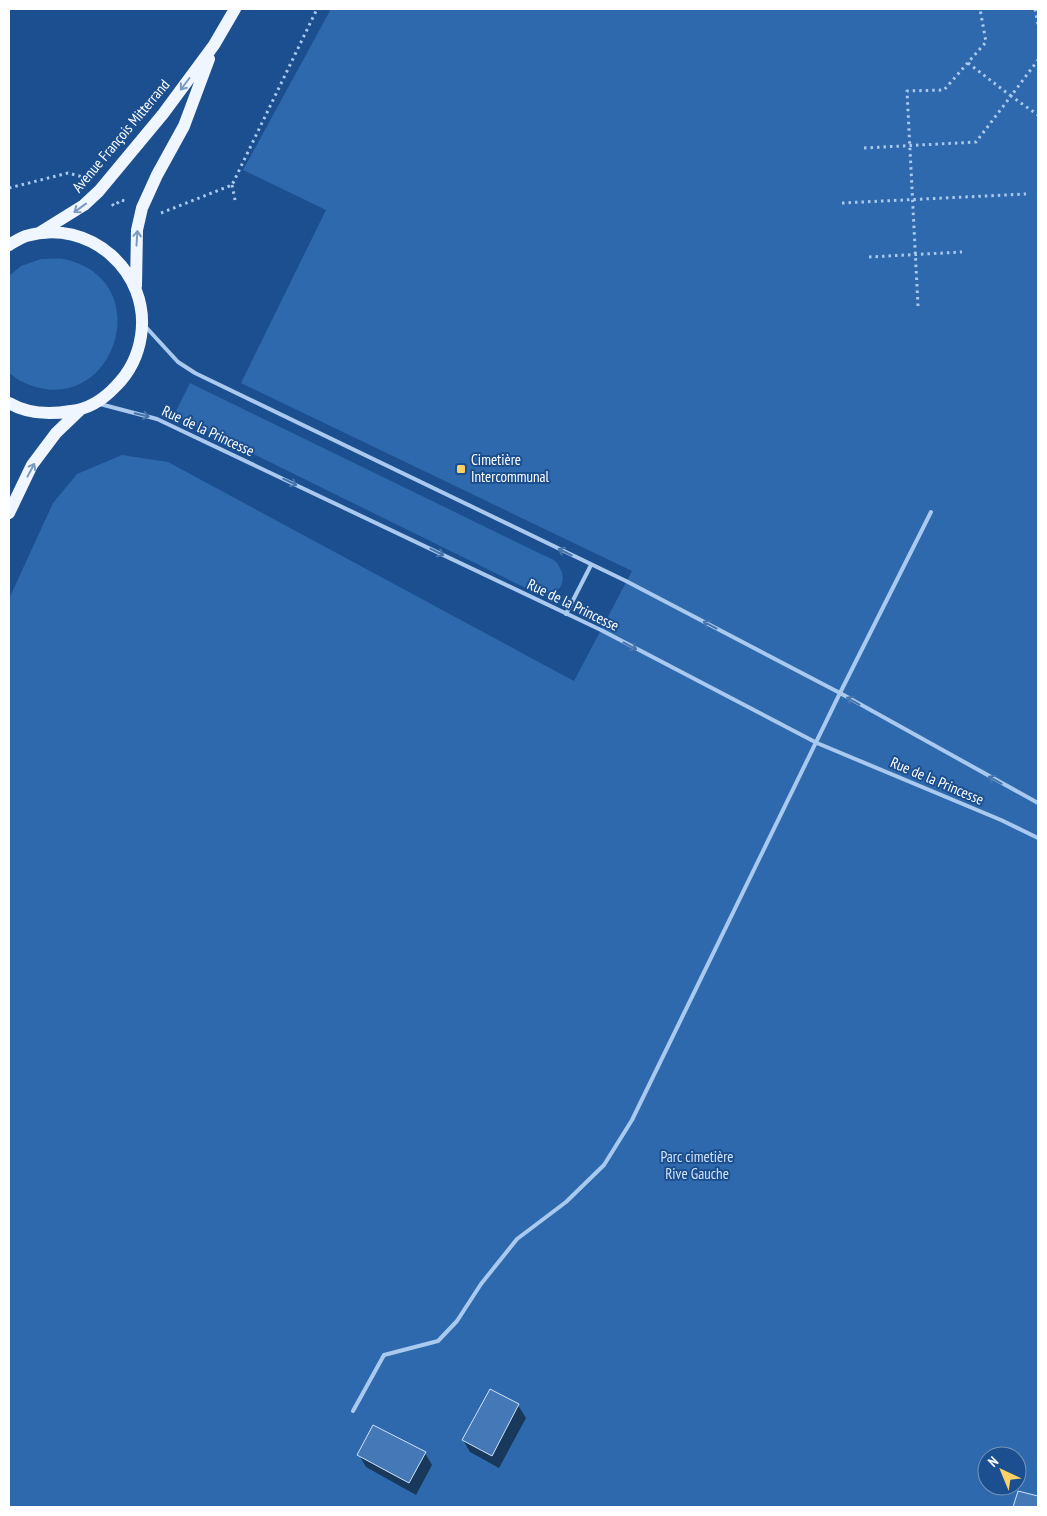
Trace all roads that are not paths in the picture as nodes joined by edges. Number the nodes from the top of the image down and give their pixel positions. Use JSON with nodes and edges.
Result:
{"nodes":[{"id":1,"x":235,"y":9,"type":"edge"},
{"id":2,"x":214,"y":45,"type":"junction"},
{"id":3,"x":9,"y":233,"type":"edge"},
{"id":4,"x":39,"y":233,"type":"junction"},
{"id":5,"x":24,"y":237,"type":"junction"},
{"id":6,"x":9,"y":245,"type":"edge"},
{"id":7,"x":136,"y":287,"type":"junction"},
{"id":8,"x":143,"y":324,"type":"junction"},
{"id":9,"x":9,"y":402,"type":"edge"},
{"id":10,"x":95,"y":402,"type":"junction"},
{"id":11,"x":80,"y":410,"type":"junction"},
{"id":12,"x":931,"y":512,"type":"dead end"},
{"id":13,"x":9,"y":513,"type":"edge"},
{"id":14,"x":591,"y":565,"type":"junction"},
{"id":15,"x":566,"y":614,"type":"junction"},
{"id":16,"x":840,"y":693,"type":"junction"},
{"id":17,"x":817,"y":743,"type":"junction"},
{"id":18,"x":1038,"y":803,"type":"edge"},
{"id":19,"x":1038,"y":838,"type":"edge"},
{"id":20,"x":353,"y":1411,"type":"dead end"}],
"edges":[{"from":1,"to":2,"type":"main road","name":"Avenue François Mitterrand"},
{"from":2,"to":4,"type":"main road","name":"Avenue François Mitterrand","one_way":true},
{"from":7,"to":2,"type":"main road","name":"Avenue François Mitterrand","one_way":true},
{"from":3,"to":5,"type":"main road"},
{"from":4,"to":5,"type":"main road"},
{"from":4,"to":7,"type":"main road"},
{"from":5,"to":6,"type":"main road"},
{"from":7,"to":8,"type":"main road"},
{"from":8,"to":10,"type":"main road"},
{"from":14,"to":8,"type":"lane","name":"Rue de la Princesse","one_way":true},
{"from":9,"to":11,"type":"main road"},
{"from":10,"to":11,"type":"main road"},
{"from":10,"to":15,"type":"lane","name":"Rue de la Princesse","one_way":true},
{"from":13,"to":11,"type":"main road","one_way":true},
{"from":12,"to":16,"type":"lane"},
{"from":14,"to":15,"type":"lane"},
{"from":16,"to":14,"type":"lane","name":"Rue de la Princesse","one_way":true},
{"from":15,"to":17,"type":"lane","name":"Rue de la Princesse","one_way":true},
{"from":16,"to":17,"type":"lane"},
{"from":18,"to":16,"type":"lane","name":"Rue de la Princesse","one_way":true},
{"from":17,"to":19,"type":"lane","name":"Rue de la Princesse"},
{"from":17,"to":20,"type":"lane"}]}
